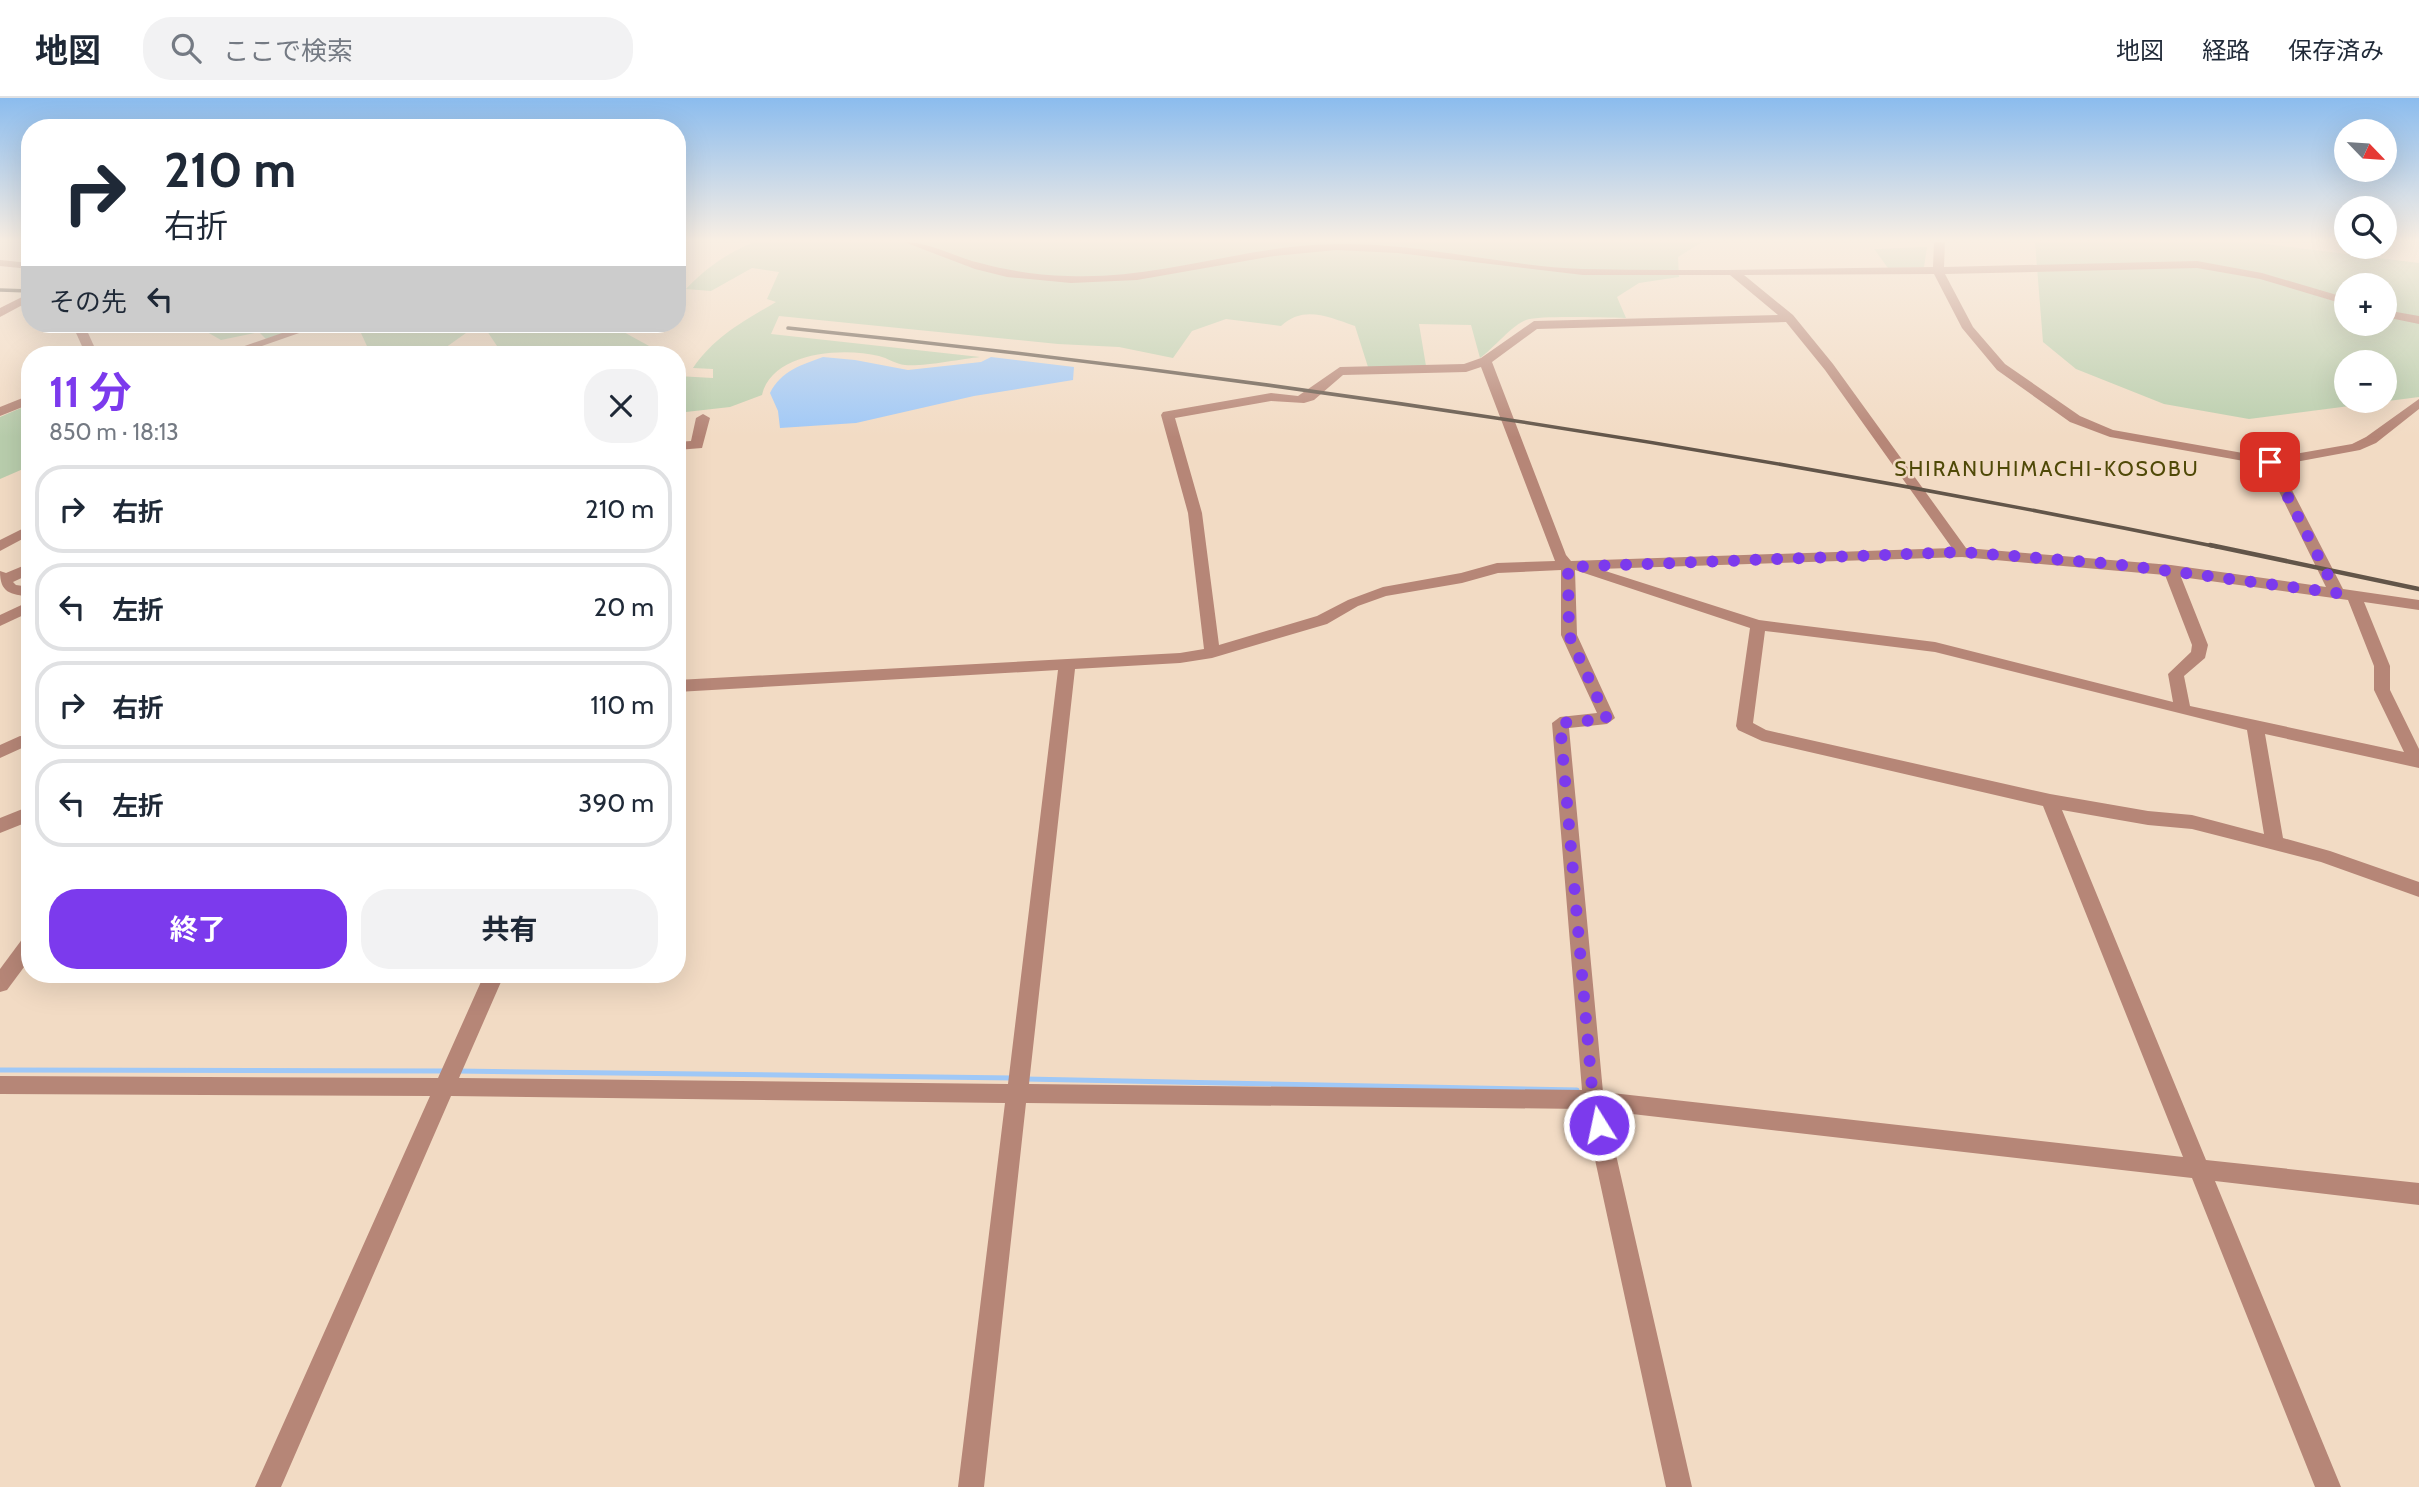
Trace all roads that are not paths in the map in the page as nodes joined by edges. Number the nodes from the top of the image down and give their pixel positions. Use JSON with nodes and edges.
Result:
{"nodes":[{"id":1,"x":1776,"y":307,"type":"edge"},
{"id":2,"x":1957,"y":307,"type":"edge"},
{"id":3,"x":21,"y":310,"type":"edge"},
{"id":4,"x":0,"y":314,"type":"edge"},
{"id":5,"x":2397,"y":315,"type":"edge"},
{"id":6,"x":1789,"y":318,"type":"junction"},
{"id":7,"x":2419,"y":320,"type":"edge"},
{"id":8,"x":292,"y":333,"type":"edge"},
{"id":9,"x":252,"y":346,"type":"edge"},
{"id":10,"x":1485,"y":361,"type":"junction"},
{"id":11,"x":21,"y":403,"type":"edge"},
{"id":12,"x":2419,"y":403,"type":"edge"},
{"id":13,"x":0,"y":412,"type":"edge"},
{"id":14,"x":703,"y":418,"type":"dead end"},
{"id":15,"x":686,"y":446,"type":"edge"},
{"id":16,"x":2270,"y":462,"type":"junction"},
{"id":17,"x":21,"y":534,"type":"edge"},
{"id":18,"x":0,"y":546,"type":"edge"},
{"id":19,"x":1962,"y":552,"type":"junction"},
{"id":20,"x":1573,"y":567,"type":"junction"},
{"id":21,"x":2171,"y":570,"type":"junction"},
{"id":22,"x":21,"y":571,"type":"edge"},
{"id":23,"x":2,"y":578,"type":"edge"},
{"id":24,"x":21,"y":591,"type":"edge"},
{"id":25,"x":2346,"y":594,"type":"junction"},
{"id":26,"x":2419,"y":605,"type":"edge"},
{"id":27,"x":21,"y":610,"type":"edge"},
{"id":28,"x":0,"y":621,"type":"edge"},
{"id":29,"x":1759,"y":625,"type":"junction"},
{"id":30,"x":1212,"y":653,"type":"junction"},
{"id":31,"x":1068,"y":666,"type":"junction"},
{"id":32,"x":686,"y":685,"type":"edge"},
{"id":33,"x":2183,"y":710,"type":"junction"},
{"id":34,"x":2255,"y":726,"type":"junction"},
{"id":35,"x":21,"y":742,"type":"edge"},
{"id":36,"x":0,"y":752,"type":"edge"},
{"id":37,"x":2418,"y":762,"type":"edge"},
{"id":38,"x":2050,"y":801,"type":"junction"},
{"id":39,"x":21,"y":817,"type":"edge"},
{"id":40,"x":0,"y":826,"type":"edge"},
{"id":41,"x":2275,"y":844,"type":"junction"},
{"id":42,"x":2419,"y":890,"type":"edge"},
{"id":43,"x":21,"y":956,"type":"edge"},
{"id":44,"x":490,"y":983,"type":"edge"},
{"id":45,"x":0,"y":984,"type":"edge"},
{"id":46,"x":444,"y":1084,"type":"junction"},
{"id":47,"x":0,"y":1085,"type":"edge"},
{"id":48,"x":1016,"y":1092,"type":"junction"},
{"id":49,"x":1593,"y":1100,"type":"junction"},
{"id":50,"x":2200,"y":1171,"type":"junction"},
{"id":51,"x":2419,"y":1194,"type":"edge"},
{"id":52,"x":268,"y":1487,"type":"edge"},
{"id":53,"x":971,"y":1487,"type":"edge"},
{"id":54,"x":1679,"y":1487,"type":"edge"},
{"id":55,"x":2328,"y":1487,"type":"edge"}],
"edges":[{"from":1,"to":6,"type":"street"},
{"from":2,"to":16,"type":"street"},
{"from":3,"to":4,"type":"street"},
{"from":5,"to":7,"type":"street"},
{"from":6,"to":10,"type":"street"},
{"from":6,"to":19,"type":"street"},
{"from":8,"to":9,"type":"street"},
{"from":10,"to":20,"type":"street"},
{"from":10,"to":30,"type":"street"},
{"from":11,"to":13,"type":"street"},
{"from":12,"to":16,"type":"street"},
{"from":14,"to":15,"type":"street"},
{"from":16,"to":25,"type":"street"},
{"from":17,"to":18,"type":"street"},
{"from":19,"to":20,"type":"street"},
{"from":19,"to":21,"type":"street"},
{"from":20,"to":29,"type":"street"},
{"from":20,"to":30,"type":"street"},
{"from":20,"to":49,"type":"street"},
{"from":21,"to":25,"type":"street"},
{"from":21,"to":33,"type":"street"},
{"from":22,"to":23,"type":"street"},
{"from":23,"to":24,"type":"street"},
{"from":25,"to":26,"type":"street"},
{"from":25,"to":37,"type":"street"},
{"from":27,"to":28,"type":"street"},
{"from":29,"to":33,"type":"street"},
{"from":29,"to":38,"type":"street"},
{"from":30,"to":31,"type":"street"},
{"from":31,"to":32,"type":"street"},
{"from":31,"to":48,"type":"street"},
{"from":33,"to":34,"type":"street"},
{"from":34,"to":37,"type":"street"},
{"from":34,"to":41,"type":"street"},
{"from":35,"to":36,"type":"street"},
{"from":38,"to":41,"type":"street"},
{"from":38,"to":50,"type":"street"},
{"from":39,"to":40,"type":"street"},
{"from":41,"to":42,"type":"street"},
{"from":43,"to":45,"type":"street"},
{"from":44,"to":46,"type":"street"},
{"from":46,"to":47,"type":"street"},
{"from":46,"to":48,"type":"street"},
{"from":46,"to":52,"type":"street"},
{"from":48,"to":49,"type":"street"},
{"from":48,"to":53,"type":"street"},
{"from":49,"to":50,"type":"street"},
{"from":49,"to":54,"type":"street"},
{"from":50,"to":51,"type":"street"},
{"from":50,"to":55,"type":"street"}]}
